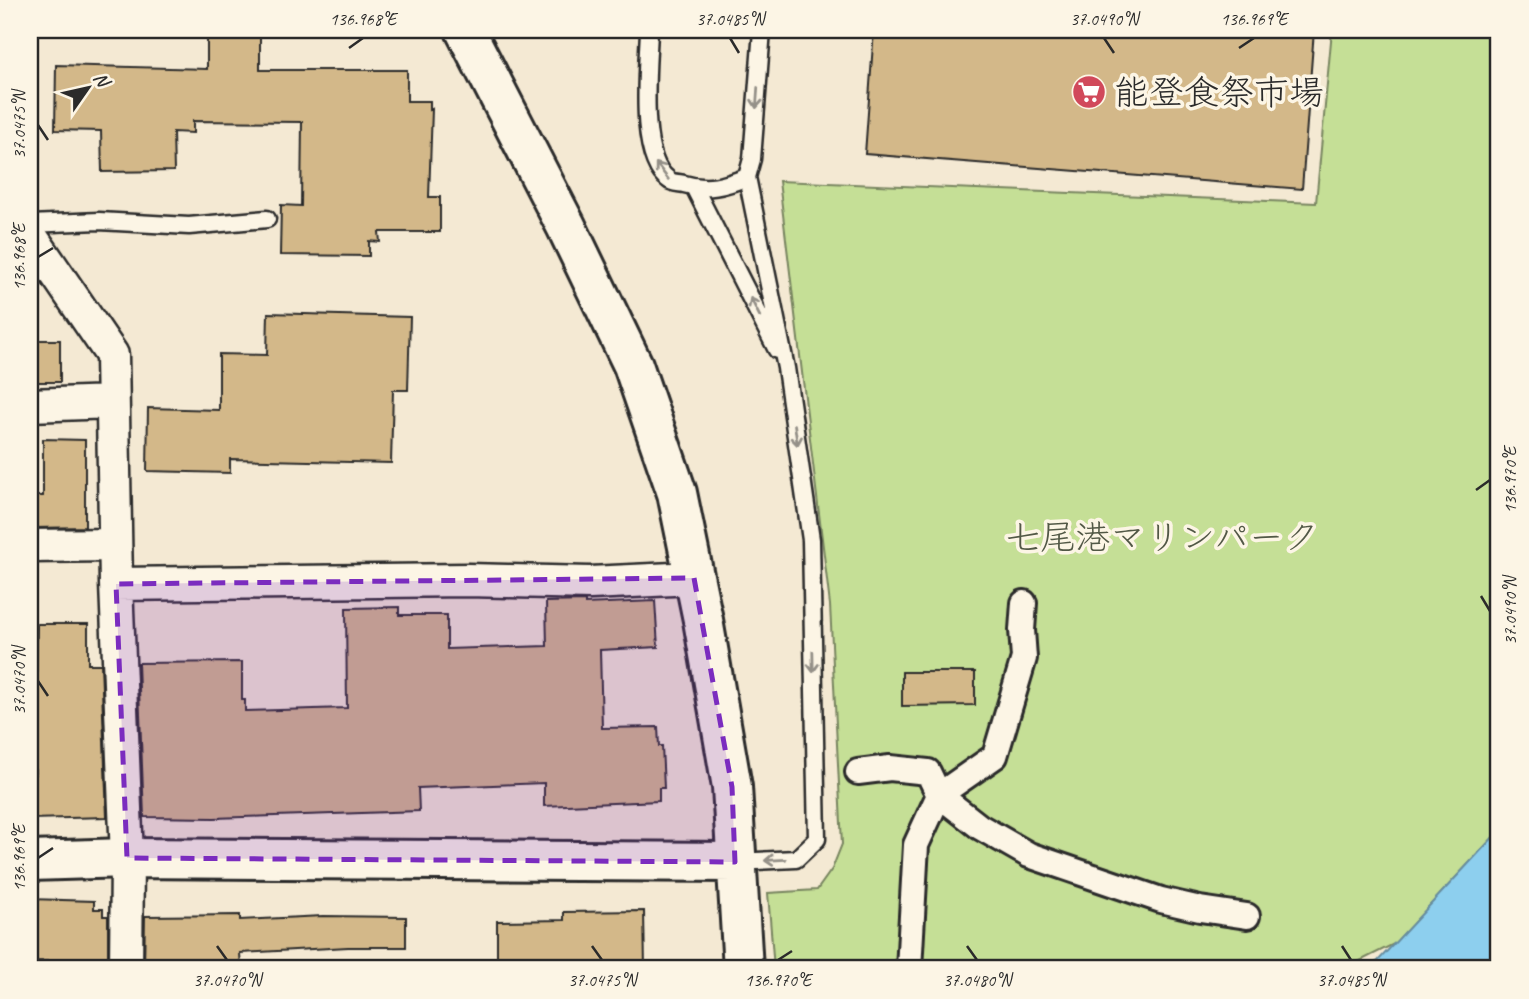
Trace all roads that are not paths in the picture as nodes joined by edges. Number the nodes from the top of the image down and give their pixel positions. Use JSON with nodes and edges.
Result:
{"nodes":[{"id":1,"x":465,"y":30,"type":"edge"},
{"id":2,"x":649,"y":30,"type":"edge"},
{"id":3,"x":762,"y":30,"type":"edge"},
{"id":4,"x":747,"y":177,"type":"junction"},
{"id":5,"x":694,"y":187,"type":"junction"},
{"id":6,"x":267,"y":219,"type":"dead end"},
{"id":7,"x":30,"y":224,"type":"edge"},
{"id":8,"x":30,"y":234,"type":"edge"},
{"id":9,"x":786,"y":368,"type":"junction"},
{"id":10,"x":112,"y":402,"type":"junction"},
{"id":11,"x":30,"y":405,"type":"edge"},
{"id":12,"x":115,"y":545,"type":"junction"},
{"id":13,"x":30,"y":546,"type":"edge"},
{"id":14,"x":694,"y":578,"type":"junction"},
{"id":15,"x":116,"y":584,"type":"junction"},
{"id":16,"x":1024,"y":603,"type":"dead end"},
{"id":17,"x":858,"y":772,"type":"dead end"},
{"id":18,"x":939,"y":795,"type":"junction"},
{"id":19,"x":127,"y":858,"type":"junction"},
{"id":20,"x":30,"y":861,"type":"edge"},
{"id":21,"x":735,"y":862,"type":"junction"},
{"id":22,"x":1247,"y":916,"type":"dead end"},
{"id":23,"x":126,"y":969,"type":"edge"},
{"id":24,"x":743,"y":969,"type":"edge"},
{"id":25,"x":909,"y":969,"type":"edge"}],
"edges":[{"from":1,"to":14,"type":"street"},
{"from":5,"to":2,"type":"lane","one_way":true},
{"from":3,"to":4,"type":"lane","one_way":true},
{"from":4,"to":5,"type":"lane"},
{"from":4,"to":9,"type":"lane"},
{"from":9,"to":5,"type":"lane","one_way":true},
{"from":6,"to":7,"type":"lane"},
{"from":8,"to":10,"type":"street"},
{"from":9,"to":21,"type":"lane","one_way":true},
{"from":10,"to":11,"type":"street"},
{"from":10,"to":12,"type":"street"},
{"from":12,"to":13,"type":"street"},
{"from":12,"to":15,"type":"street"},
{"from":14,"to":15,"type":"street"},
{"from":14,"to":21,"type":"street"},
{"from":15,"to":19,"type":"street"},
{"from":16,"to":18,"type":"street"},
{"from":17,"to":18,"type":"street"},
{"from":18,"to":22,"type":"street"},
{"from":18,"to":25,"type":"street"},
{"from":19,"to":20,"type":"street"},
{"from":19,"to":21,"type":"street"},
{"from":19,"to":23,"type":"street"},
{"from":21,"to":24,"type":"street"}]}
